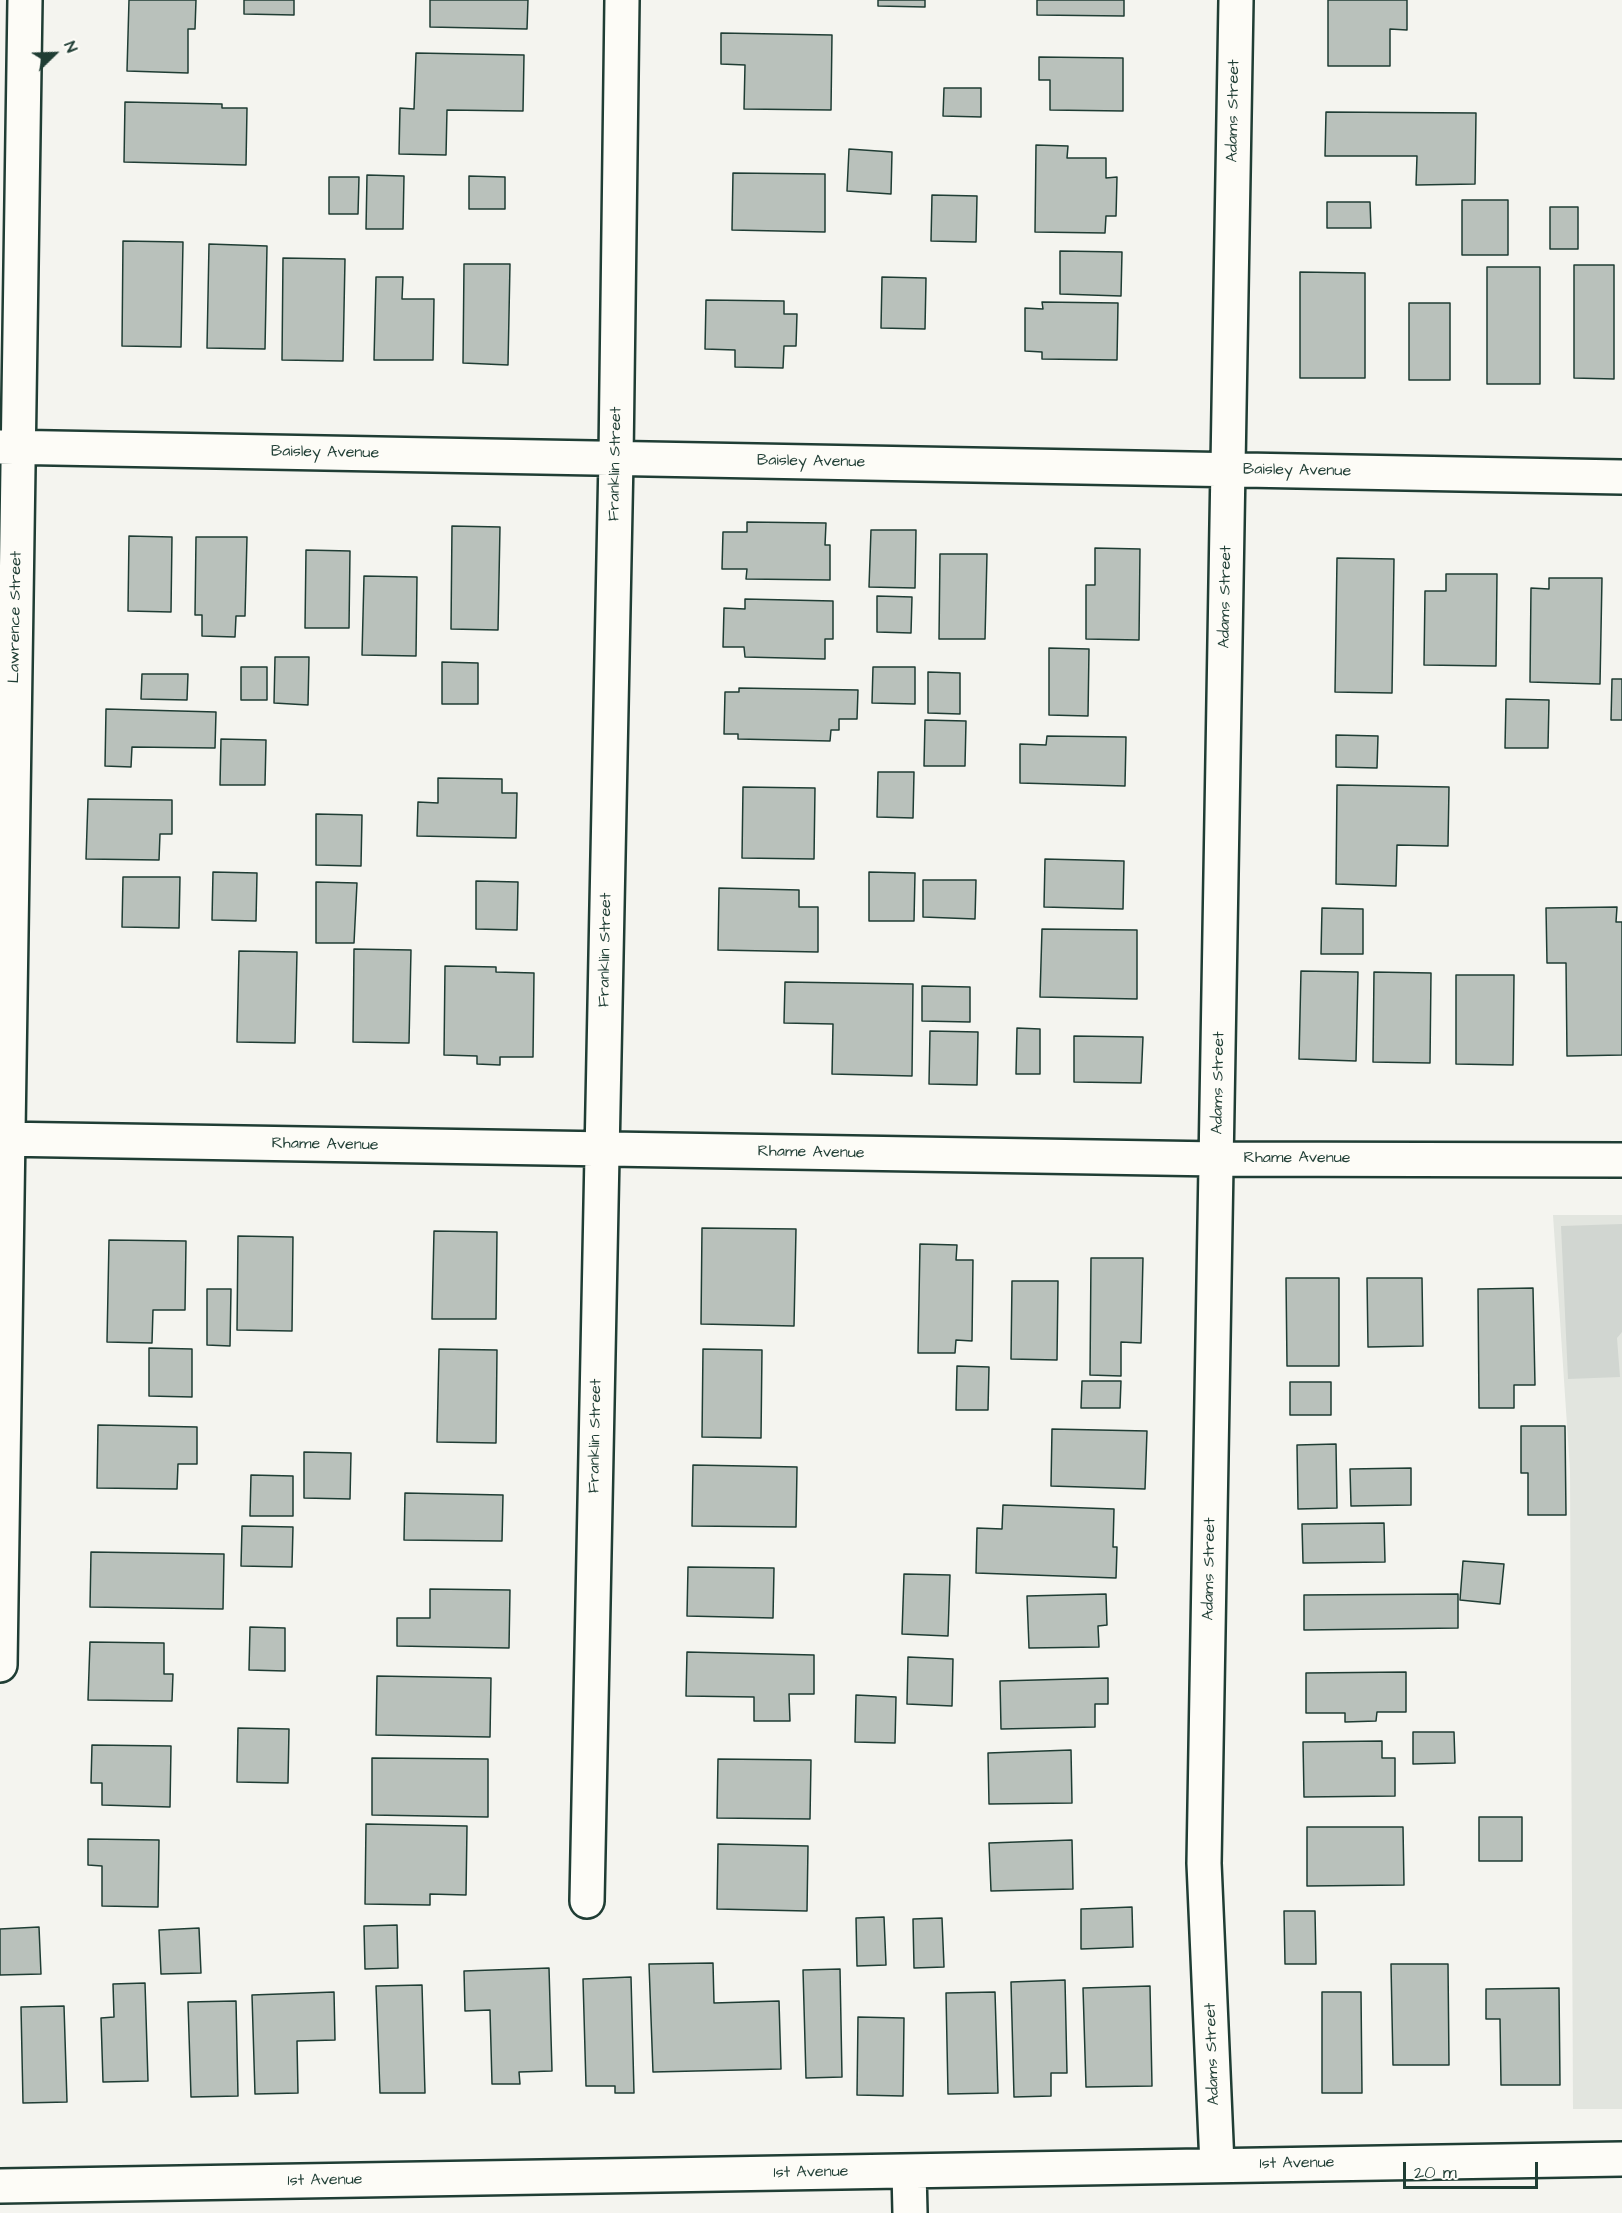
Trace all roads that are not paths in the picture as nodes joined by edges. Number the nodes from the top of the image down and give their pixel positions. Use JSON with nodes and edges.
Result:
{"nodes":[{"id":1,"x":25,"y":0,"type":"edge"},
{"id":2,"x":622,"y":0,"type":"edge"},
{"id":3,"x":1236,"y":0,"type":"edge"},
{"id":4,"x":9,"y":447,"type":"edge"},
{"id":5,"x":616,"y":458,"type":"junction"},
{"id":6,"x":1228,"y":470,"type":"junction"},
{"id":7,"x":1622,"y":477,"type":"edge"},
{"id":8,"x":4,"y":1139,"type":"edge"},
{"id":9,"x":602,"y":1150,"type":"junction"},
{"id":10,"x":1218,"y":1159,"type":"junction"},
{"id":11,"x":1622,"y":1160,"type":"edge"},
{"id":12,"x":0,"y":1665,"type":"edge"},
{"id":13,"x":587,"y":1901,"type":"dead end"},
{"id":14,"x":1622,"y":2159,"type":"edge"},
{"id":15,"x":1217,"y":2165,"type":"junction"},
{"id":16,"x":909,"y":2171,"type":"junction"},
{"id":17,"x":0,"y":2186,"type":"edge"},
{"id":18,"x":910,"y":2213,"type":"edge"}],
"edges":[{"from":1,"to":4,"type":"street","name":"Lawrence Street"},
{"from":2,"to":5,"type":"street","name":"Franklin Street"},
{"from":3,"to":6,"type":"street","name":"Adams Street"},
{"from":4,"to":5,"type":"street","name":"Baisley Avenue"},
{"from":4,"to":8,"type":"street","name":"Lawrence Street"},
{"from":5,"to":6,"type":"street","name":"Baisley Avenue"},
{"from":5,"to":9,"type":"street","name":"Franklin Street"},
{"from":6,"to":7,"type":"street","name":"Baisley Avenue"},
{"from":6,"to":10,"type":"street","name":"Adams Street"},
{"from":8,"to":9,"type":"street","name":"Rhame Avenue"},
{"from":8,"to":12,"type":"street","name":"Lawrence Street"},
{"from":9,"to":10,"type":"street","name":"Rhame Avenue"},
{"from":9,"to":13,"type":"street","name":"Franklin Street"},
{"from":10,"to":11,"type":"street","name":"Rhame Avenue"},
{"from":10,"to":15,"type":"street","name":"Adams Street"},
{"from":14,"to":15,"type":"street","name":"1st Avenue"},
{"from":15,"to":16,"type":"street","name":"1st Avenue"},
{"from":16,"to":17,"type":"street","name":"1st Avenue"},
{"from":16,"to":18,"type":"street"}]}
